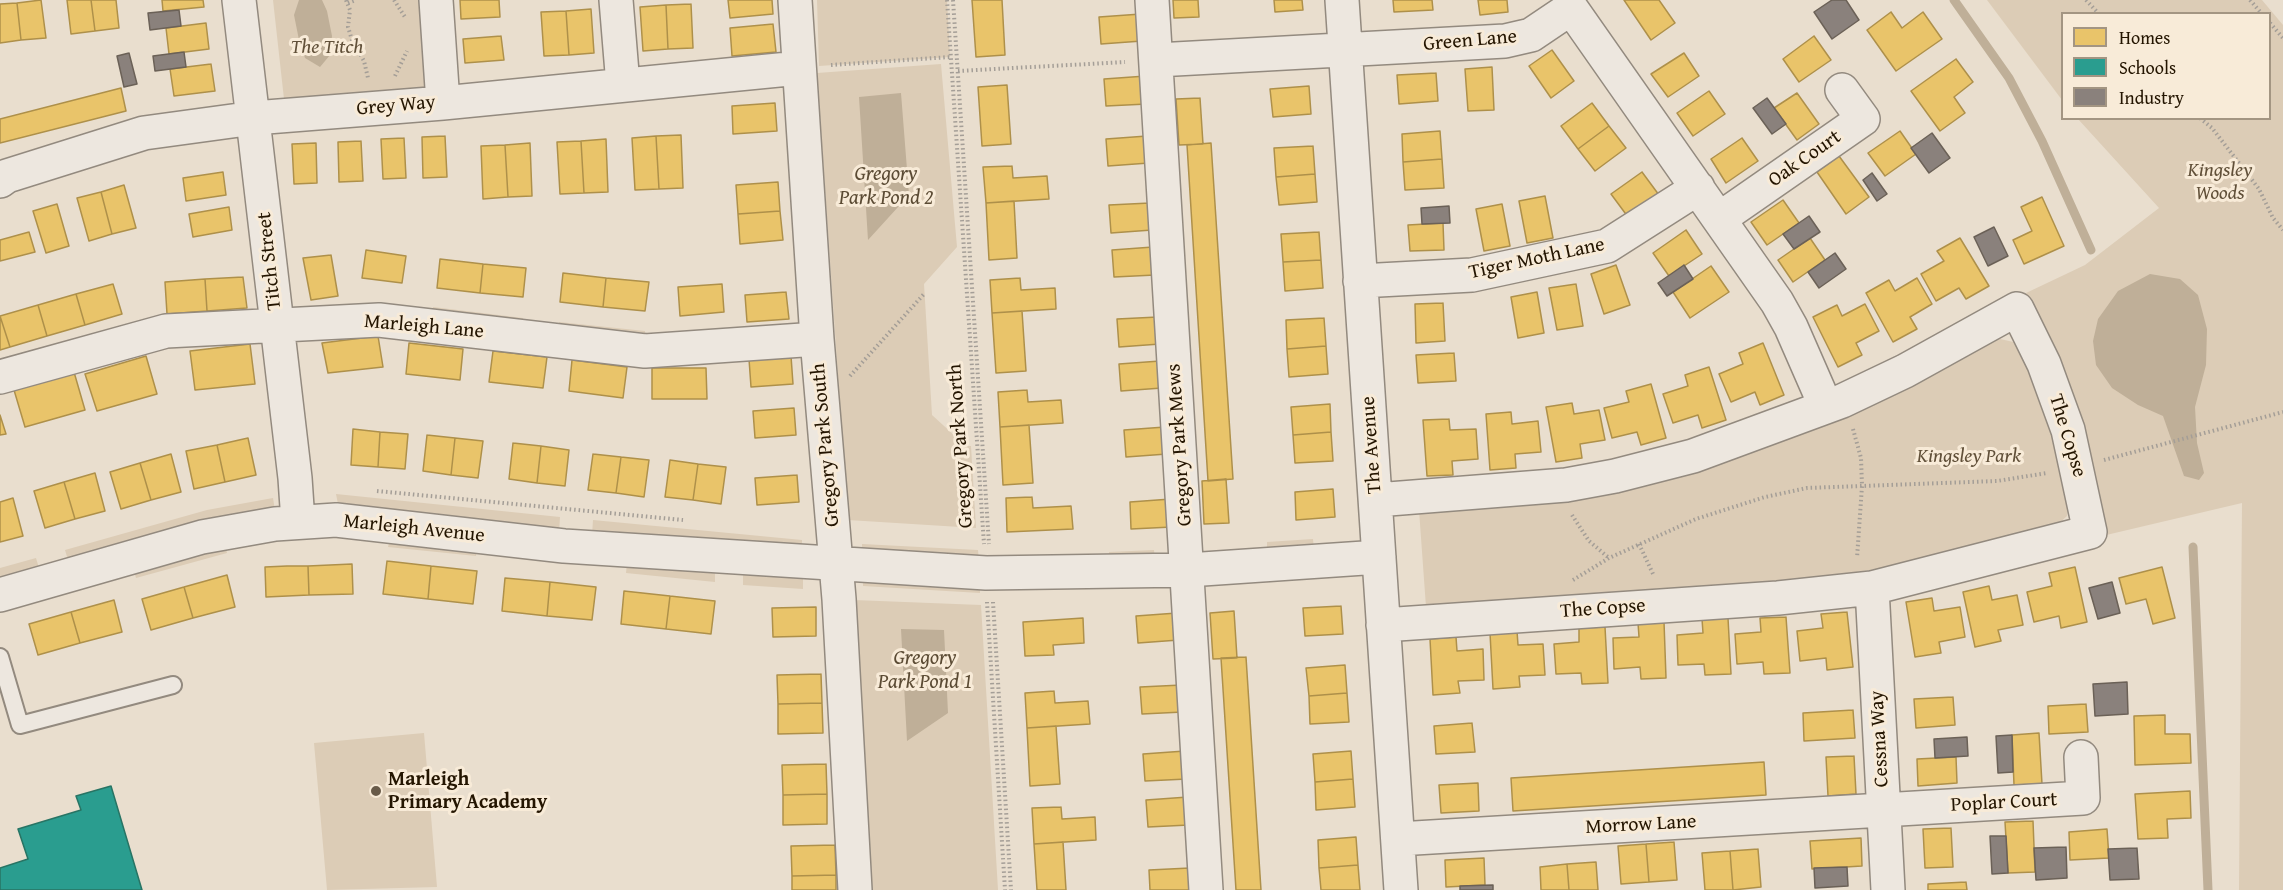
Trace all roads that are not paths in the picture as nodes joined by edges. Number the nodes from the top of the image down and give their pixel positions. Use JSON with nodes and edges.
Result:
{"nodes":[{"id":1,"x":239,"y":0,"type":"edge"},
{"id":2,"x":436,"y":0,"type":"edge"},
{"id":3,"x":616,"y":0,"type":"edge"},
{"id":4,"x":795,"y":0,"type":"edge"},
{"id":5,"x":1152,"y":0,"type":"edge"},
{"id":6,"x":1342,"y":0,"type":"edge"},
{"id":7,"x":1577,"y":4,"type":"edge"},
{"id":8,"x":1345,"y":48,"type":"junction"},
{"id":9,"x":1156,"y":60,"type":"junction"},
{"id":10,"x":799,"y":68,"type":"junction"},
{"id":11,"x":622,"y":85,"type":"junction"},
{"id":12,"x":1842,"y":90,"type":"dead end"},
{"id":13,"x":443,"y":103,"type":"junction"},
{"id":14,"x":254,"y":117,"type":"junction"},
{"id":15,"x":0,"y":181,"type":"edge"},
{"id":16,"x":1698,"y":188,"type":"junction"},
{"id":17,"x":1719,"y":219,"type":"junction"},
{"id":18,"x":1360,"y":281,"type":"junction"},
{"id":19,"x":277,"y":325,"type":"junction"},
{"id":20,"x":817,"y":339,"type":"junction"},
{"id":21,"x":0,"y":377,"type":"edge"},
{"id":22,"x":1834,"y":404,"type":"junction"},
{"id":23,"x":1376,"y":500,"type":"junction"},
{"id":24,"x":298,"y":522,"type":"junction"},
{"id":25,"x":1379,"y":557,"type":"junction"},
{"id":26,"x":836,"y":566,"type":"junction"},
{"id":27,"x":1188,"y":570,"type":"junction"},
{"id":28,"x":1865,"y":588,"type":"junction"},
{"id":29,"x":0,"y":595,"type":"edge"},
{"id":30,"x":1383,"y":625,"type":"junction"},
{"id":31,"x":0,"y":657,"type":"edge"},
{"id":32,"x":173,"y":685,"type":"dead end"},
{"id":33,"x":2081,"y":757,"type":"dead end"},
{"id":34,"x":1884,"y":810,"type":"junction"},
{"id":35,"x":1398,"y":839,"type":"junction"},
{"id":36,"x":855,"y":890,"type":"edge"},
{"id":37,"x":1206,"y":890,"type":"edge"},
{"id":38,"x":1401,"y":890,"type":"edge"},
{"id":39,"x":1888,"y":890,"type":"edge"}],
"edges":[{"from":1,"to":14,"type":"street","name":"Titch Street"},
{"from":2,"to":13,"type":"street"},
{"from":3,"to":11,"type":"street"},
{"from":4,"to":10,"type":"street","name":"Gregory Park South"},
{"from":5,"to":9,"type":"street","name":"Gregory Park Mews"},
{"from":6,"to":8,"type":"street","name":"The Avenue"},
{"from":7,"to":8,"type":"street","name":"Green Lane"},
{"from":7,"to":16,"type":"street","name":"Green Lane"},
{"from":8,"to":9,"type":"street","name":"Green Lane"},
{"from":8,"to":18,"type":"street","name":"The Avenue"},
{"from":9,"to":27,"type":"street","name":"Gregory Park Mews"},
{"from":10,"to":11,"type":"street","name":"Grey Way"},
{"from":10,"to":20,"type":"street","name":"Gregory Park South"},
{"from":11,"to":13,"type":"street","name":"Grey Way"},
{"from":12,"to":17,"type":"street","name":"Oak Court"},
{"from":13,"to":14,"type":"street","name":"Grey Way"},
{"from":14,"to":15,"type":"street","name":"Grey Way"},
{"from":14,"to":19,"type":"street","name":"Titch Street"},
{"from":16,"to":17,"type":"street","name":"Green Lane"},
{"from":16,"to":18,"type":"street","name":"Tiger Moth Lane"},
{"from":17,"to":22,"type":"street","name":"Green Lane"},
{"from":18,"to":23,"type":"street","name":"The Avenue"},
{"from":19,"to":20,"type":"street","name":"Marleigh Lane"},
{"from":19,"to":21,"type":"street","name":"Marleigh Lane"},
{"from":19,"to":24,"type":"street","name":"Titch Street"},
{"from":20,"to":26,"type":"street","name":"Gregory Park South"},
{"from":22,"to":23,"type":"street","name":"The Copse"},
{"from":22,"to":28,"type":"street","name":"The Copse"},
{"from":23,"to":25,"type":"street","name":"The Avenue"},
{"from":24,"to":26,"type":"street","name":"Marleigh Avenue"},
{"from":24,"to":29,"type":"street","name":"Marleigh Avenue"},
{"from":25,"to":27,"type":"street","name":"Marleigh Avenue"},
{"from":25,"to":30,"type":"street","name":"The Avenue"},
{"from":26,"to":27,"type":"street","name":"Marleigh Avenue"},
{"from":26,"to":36,"type":"street","name":"Gregory Park South"},
{"from":27,"to":37,"type":"street","name":"Gregory Park Mews"},
{"from":28,"to":30,"type":"street","name":"The Copse"},
{"from":28,"to":34,"type":"street","name":"Cessna Way"},
{"from":30,"to":35,"type":"street","name":"The Avenue"},
{"from":31,"to":32,"type":"lane"},
{"from":33,"to":34,"type":"street","name":"Poplar Court"},
{"from":34,"to":35,"type":"street","name":"Morrow Lane"},
{"from":34,"to":39,"type":"street","name":"Cessna Way"},
{"from":35,"to":38,"type":"street","name":"The Avenue"}]}
